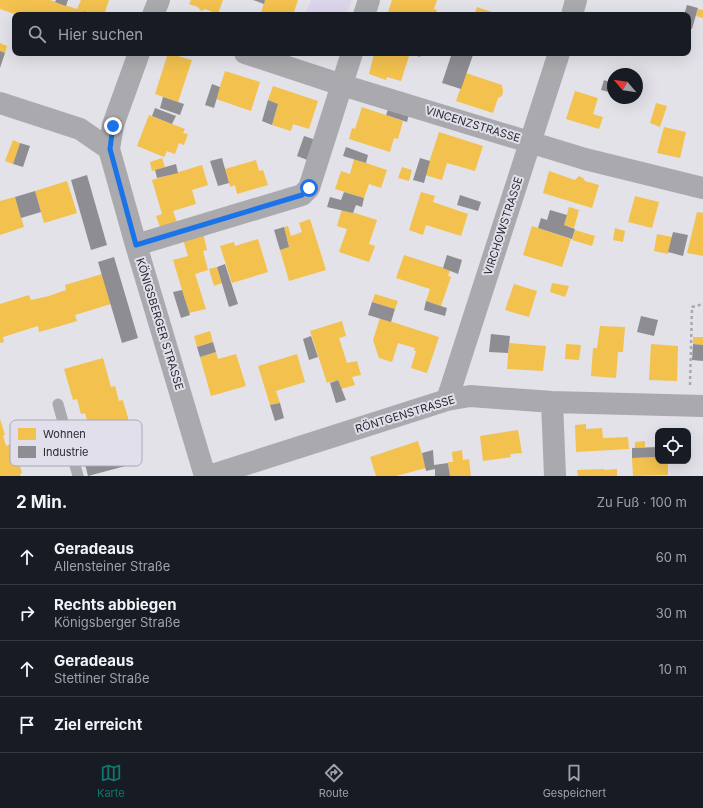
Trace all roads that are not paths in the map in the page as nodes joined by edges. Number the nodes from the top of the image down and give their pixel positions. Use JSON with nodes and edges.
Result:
{"nodes":[{"id":1,"x":159,"y":0,"type":"edge"},
{"id":2,"x":369,"y":0,"type":"edge"},
{"id":3,"x":576,"y":0,"type":"edge"},
{"id":4,"x":154,"y":12,"type":"edge"},
{"id":5,"x":365,"y":12,"type":"edge"},
{"id":6,"x":573,"y":12,"type":"edge"},
{"id":7,"x":138,"y":56,"type":"edge"},
{"id":8,"x":254,"y":56,"type":"edge"},
{"id":9,"x":351,"y":56,"type":"edge"},
{"id":10,"x":558,"y":56,"type":"edge"},
{"id":11,"x":342,"y":85,"type":"junction"},
{"id":12,"x":0,"y":103,"type":"edge"},
{"id":13,"x":531,"y":141,"type":"junction"},
{"id":14,"x":110,"y":149,"type":"junction"},
{"id":15,"x":703,"y":188,"type":"edge"},
{"id":16,"x":136,"y":245,"type":"junction"},
{"id":17,"x":447,"y":400,"type":"junction"},
{"id":18,"x":552,"y":402,"type":"junction"},
{"id":19,"x":58,"y":404,"type":"dead end"},
{"id":20,"x":696,"y":405,"type":"edge"},
{"id":21,"x":62,"y":420,"type":"edge"},
{"id":22,"x":75,"y":466,"type":"edge"},
{"id":23,"x":78,"y":476,"type":"edge"},
{"id":24,"x":206,"y":476,"type":"edge"},
{"id":25,"x":209,"y":476,"type":"edge"},
{"id":26,"x":555,"y":476,"type":"edge"}],
"edges":[{"from":1,"to":4,"type":"street"},
{"from":2,"to":5,"type":"street"},
{"from":3,"to":6,"type":"street"},
{"from":7,"to":14,"type":"street"},
{"from":8,"to":11,"type":"street","name":"VINCENZSTRASSE"},
{"from":9,"to":11,"type":"street"},
{"from":10,"to":13,"type":"street","name":"VIRCHOWSTRASSE"},
{"from":11,"to":13,"type":"street","name":"VINCENZSTRASSE"},
{"from":11,"to":16,"type":"street"},
{"from":12,"to":14,"type":"street"},
{"from":13,"to":15,"type":"street","name":"VINCENZSTRASSE"},
{"from":13,"to":17,"type":"street","name":"VIRCHOWSTRASSE"},
{"from":14,"to":16,"type":"street","name":"KÖNIGSBERGER STRASSE"},
{"from":16,"to":24,"type":"street","name":"KÖNIGSBERGER STRASSE"},
{"from":17,"to":18,"type":"street","name":"RÖNTGENSTRASSE"},
{"from":17,"to":25,"type":"street","name":"RÖNTGENSTRASSE"},
{"from":18,"to":20,"type":"street","name":"RÖNTGENSTRASSE"},
{"from":18,"to":26,"type":"street"},
{"from":19,"to":21,"type":"lane"},
{"from":22,"to":23,"type":"lane"}]}
